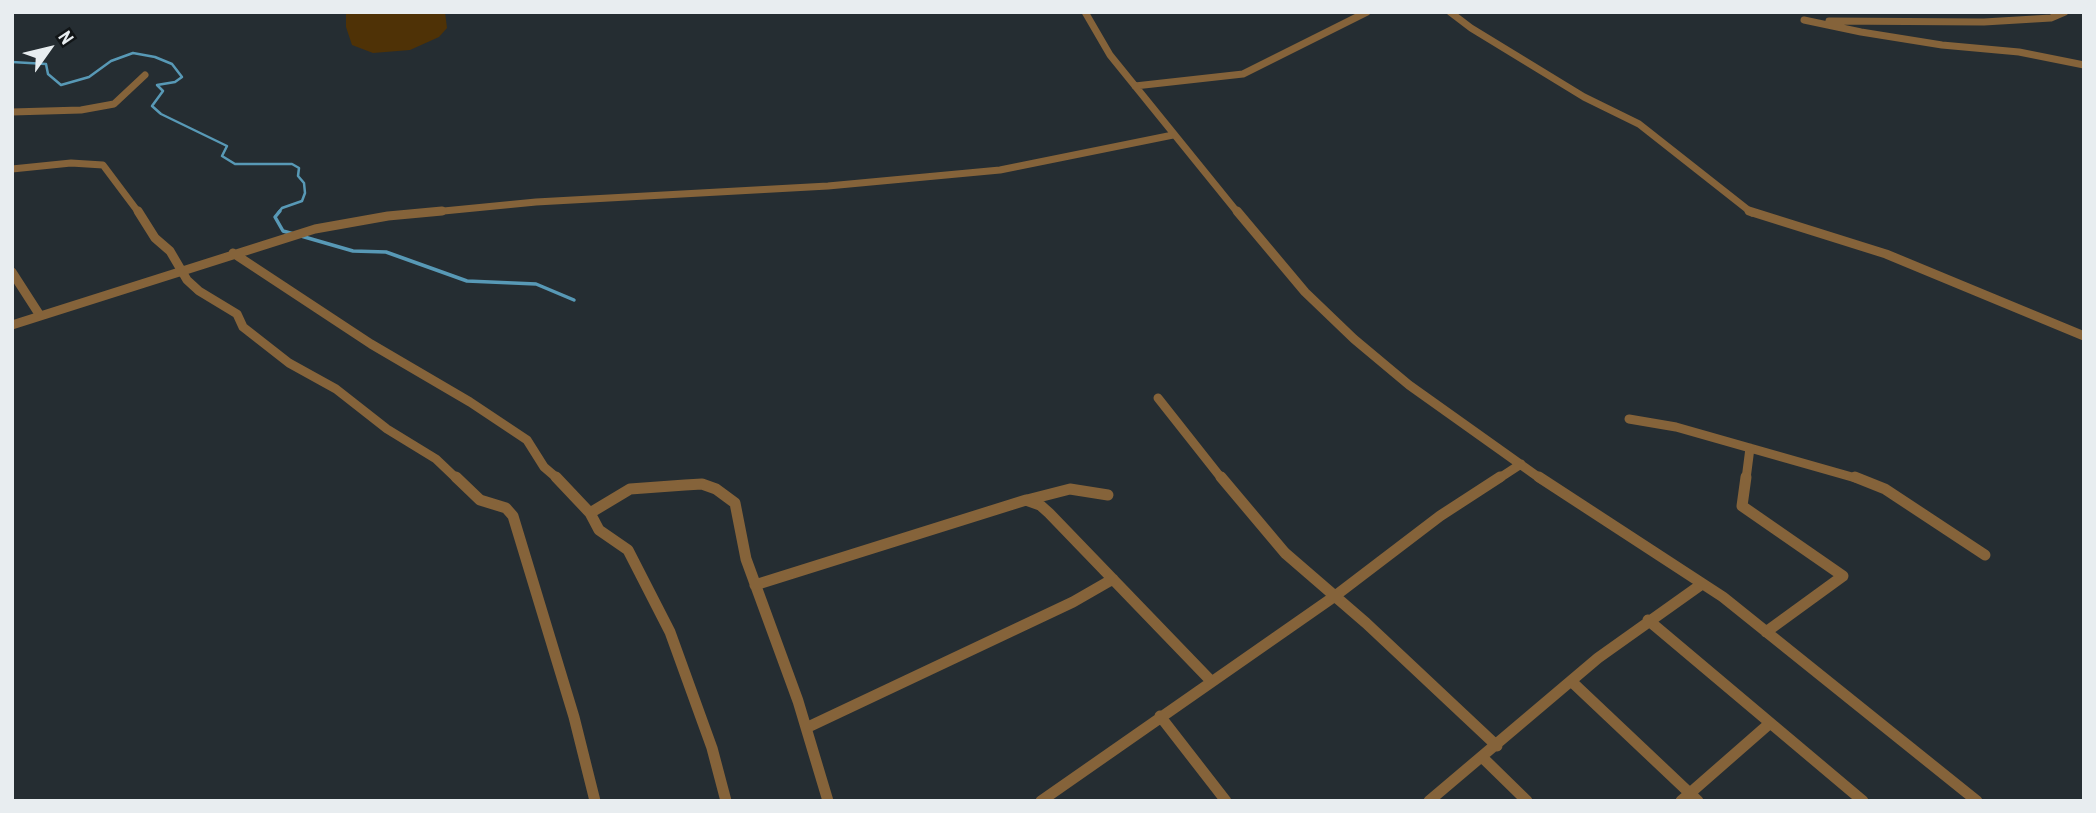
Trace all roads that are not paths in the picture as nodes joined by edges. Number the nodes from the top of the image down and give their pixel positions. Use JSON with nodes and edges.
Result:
{"nodes":[{"id":1,"x":1085,"y":12,"type":"edge"},
{"id":2,"x":1367,"y":12,"type":"edge"},
{"id":3,"x":1450,"y":12,"type":"edge"},
{"id":4,"x":2065,"y":12,"type":"edge"},
{"id":5,"x":2084,"y":65,"type":"edge"},
{"id":6,"x":145,"y":75,"type":"dead end"},
{"id":7,"x":1135,"y":86,"type":"junction"},
{"id":8,"x":12,"y":106,"type":"edge"},
{"id":9,"x":22,"y":110,"type":"junction"},
{"id":10,"x":12,"y":112,"type":"edge"},
{"id":11,"x":1173,"y":135,"type":"junction"},
{"id":12,"x":12,"y":169,"type":"edge"},
{"id":13,"x":233,"y":253,"type":"junction"},
{"id":14,"x":182,"y":270,"type":"junction"},
{"id":15,"x":12,"y":272,"type":"edge"},
{"id":16,"x":39,"y":314,"type":"junction"},
{"id":17,"x":12,"y":325,"type":"edge"},
{"id":18,"x":2084,"y":336,"type":"edge"},
{"id":19,"x":1158,"y":398,"type":"dead end"},
{"id":20,"x":1629,"y":419,"type":"dead end"},
{"id":21,"x":1750,"y":448,"type":"junction"},
{"id":22,"x":1521,"y":464,"type":"junction"},
{"id":23,"x":1108,"y":495,"type":"dead end"},
{"id":24,"x":1026,"y":500,"type":"junction"},
{"id":25,"x":590,"y":513,"type":"junction"},
{"id":26,"x":1985,"y":555,"type":"dead end"},
{"id":27,"x":1113,"y":579,"type":"junction"},
{"id":28,"x":1702,"y":584,"type":"junction"},
{"id":29,"x":755,"y":585,"type":"junction"},
{"id":30,"x":1335,"y":596,"type":"junction"},
{"id":31,"x":1648,"y":620,"type":"junction"},
{"id":32,"x":1766,"y":632,"type":"junction"},
{"id":33,"x":1211,"y":681,"type":"junction"},
{"id":34,"x":1571,"y":681,"type":"junction"},
{"id":35,"x":1160,"y":716,"type":"junction"},
{"id":36,"x":1769,"y":724,"type":"junction"},
{"id":37,"x":806,"y":728,"type":"junction"},
{"id":38,"x":1497,"y":746,"type":"junction"},
{"id":39,"x":1483,"y":758,"type":"junction"},
{"id":40,"x":1689,"y":798,"type":"edge"},
{"id":41,"x":1043,"y":800,"type":"edge"},
{"id":42,"x":595,"y":801,"type":"edge"},
{"id":43,"x":726,"y":801,"type":"edge"},
{"id":44,"x":828,"y":801,"type":"edge"},
{"id":45,"x":1226,"y":801,"type":"edge"},
{"id":46,"x":1429,"y":801,"type":"edge"},
{"id":47,"x":1527,"y":801,"type":"edge"},
{"id":48,"x":1863,"y":801,"type":"edge"},
{"id":49,"x":1977,"y":801,"type":"edge"}],
"edges":[{"from":1,"to":7,"type":"street"},
{"from":2,"to":7,"type":"street"},
{"from":3,"to":18,"type":"street"},
{"from":4,"to":5,"type":"street"},
{"from":6,"to":9,"type":"street"},
{"from":7,"to":11,"type":"street"},
{"from":8,"to":9,"type":"street"},
{"from":9,"to":10,"type":"street"},
{"from":11,"to":13,"type":"street"},
{"from":11,"to":22,"type":"street"},
{"from":12,"to":14,"type":"street"},
{"from":13,"to":14,"type":"street"},
{"from":13,"to":25,"type":"street"},
{"from":14,"to":16,"type":"street"},
{"from":14,"to":42,"type":"street"},
{"from":15,"to":16,"type":"street"},
{"from":16,"to":17,"type":"street"},
{"from":19,"to":30,"type":"street"},
{"from":20,"to":21,"type":"street"},
{"from":21,"to":26,"type":"street"},
{"from":21,"to":32,"type":"street"},
{"from":22,"to":28,"type":"street"},
{"from":22,"to":30,"type":"street"},
{"from":23,"to":24,"type":"street"},
{"from":24,"to":27,"type":"street"},
{"from":24,"to":29,"type":"street"},
{"from":25,"to":29,"type":"street"},
{"from":25,"to":43,"type":"street"},
{"from":27,"to":33,"type":"street"},
{"from":27,"to":37,"type":"street"},
{"from":28,"to":31,"type":"street"},
{"from":28,"to":32,"type":"street"},
{"from":29,"to":37,"type":"street"},
{"from":30,"to":33,"type":"street"},
{"from":30,"to":38,"type":"street"},
{"from":31,"to":34,"type":"street"},
{"from":31,"to":36,"type":"street"},
{"from":32,"to":49,"type":"street"},
{"from":33,"to":35,"type":"street"},
{"from":34,"to":38,"type":"street"},
{"from":34,"to":40,"type":"street"},
{"from":35,"to":41,"type":"street"},
{"from":35,"to":45,"type":"street"},
{"from":36,"to":40,"type":"street"},
{"from":36,"to":48,"type":"street"},
{"from":37,"to":44,"type":"street"},
{"from":38,"to":39,"type":"street"},
{"from":39,"to":46,"type":"street"},
{"from":39,"to":47,"type":"street"}]}
